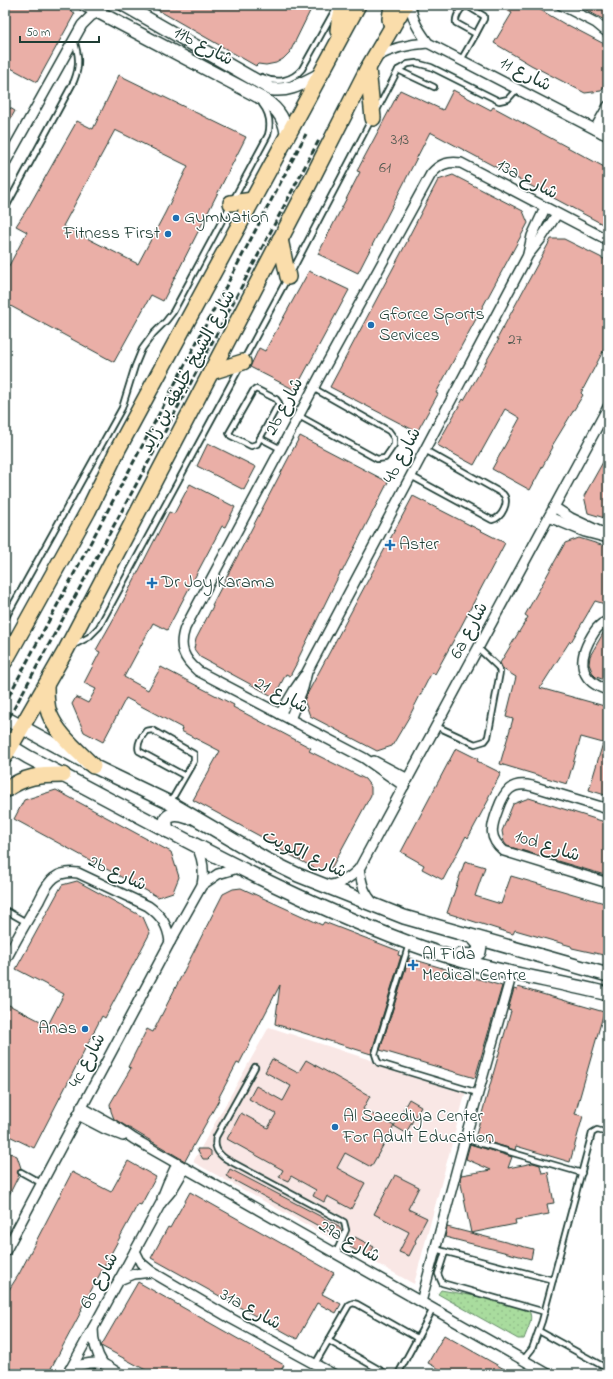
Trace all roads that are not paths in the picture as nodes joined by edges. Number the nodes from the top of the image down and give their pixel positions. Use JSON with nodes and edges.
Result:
{"nodes":[{"id":1,"x":81,"y":5,"type":"edge"},
{"id":2,"x":85,"y":5,"type":"edge"},
{"id":3,"x":124,"y":5,"type":"edge"},
{"id":4,"x":338,"y":5,"type":"edge"},
{"id":5,"x":344,"y":5,"type":"edge"},
{"id":6,"x":358,"y":5,"type":"edge"},
{"id":7,"x":392,"y":5,"type":"edge"},
{"id":8,"x":405,"y":5,"type":"edge"},
{"id":9,"x":411,"y":5,"type":"edge"},
{"id":10,"x":561,"y":5,"type":"edge"},
{"id":11,"x":99,"y":12,"type":"junction"},
{"id":12,"x":596,"y":23,"type":"junction"},
{"id":13,"x":82,"y":25,"type":"junction"},
{"id":14,"x":392,"y":27,"type":"junction"},
{"id":15,"x":608,"y":27,"type":"edge"},
{"id":16,"x":608,"y":33,"type":"edge"},
{"id":17,"x":476,"y":34,"type":"junction"},
{"id":18,"x":74,"y":40,"type":"junction"},
{"id":19,"x":339,"y":41,"type":"junction"},
{"id":20,"x":428,"y":43,"type":"junction"},
{"id":21,"x":461,"y":60,"type":"junction"},
{"id":22,"x":370,"y":63,"type":"junction"},
{"id":23,"x":398,"y":70,"type":"junction"},
{"id":24,"x":241,"y":72,"type":"junction"},
{"id":25,"x":321,"y":74,"type":"junction"},
{"id":26,"x":434,"y":87,"type":"dead end"},
{"id":27,"x":517,"y":89,"type":"junction"},
{"id":28,"x":255,"y":95,"type":"junction"},
{"id":29,"x":608,"y":106,"type":"edge"},
{"id":30,"x":373,"y":118,"type":"junction"},
{"id":31,"x":608,"y":121,"type":"edge"},
{"id":32,"x":602,"y":133,"type":"edge"},
{"id":33,"x":287,"y":138,"type":"junction"},
{"id":34,"x":5,"y":163,"type":"edge"},
{"id":35,"x":431,"y":174,"type":"joint"},
{"id":36,"x":253,"y":200,"type":"junction"},
{"id":37,"x":231,"y":203,"type":"junction"},
{"id":38,"x":545,"y":208,"type":"junction"},
{"id":39,"x":5,"y":209,"type":"edge"},
{"id":40,"x":557,"y":214,"type":"junction"},
{"id":41,"x":280,"y":239,"type":"junction"},
{"id":42,"x":608,"y":240,"type":"edge"},
{"id":43,"x":528,"y":255,"type":"junction"},
{"id":44,"x":288,"y":278,"type":"junction"},
{"id":45,"x":243,"y":362,"type":"junction"},
{"id":46,"x":211,"y":372,"type":"junction"},
{"id":47,"x":313,"y":388,"type":"junction"},
{"id":48,"x":608,"y":407,"type":"edge"},
{"id":49,"x":299,"y":416,"type":"junction"},
{"id":50,"x":260,"y":438,"type":"junction"},
{"id":51,"x":281,"y":449,"type":"junction"},
{"id":52,"x":425,"y":450,"type":"junction"},
{"id":53,"x":411,"y":476,"type":"junction"},
{"id":54,"x":554,"y":507,"type":"junction"},
{"id":55,"x":549,"y":517,"type":"junction"},
{"id":56,"x":608,"y":537,"type":"edge"},
{"id":57,"x":5,"y":619,"type":"edge"},
{"id":58,"x":608,"y":620,"type":"edge"},
{"id":59,"x":24,"y":626,"type":"junction"},
{"id":60,"x":5,"y":646,"type":"edge"},
{"id":61,"x":478,"y":648,"type":"junction"},
{"id":62,"x":66,"y":650,"type":"junction"},
{"id":63,"x":186,"y":659,"type":"joint"},
{"id":64,"x":5,"y":661,"type":"edge"},
{"id":65,"x":308,"y":672,"type":"junction"},
{"id":66,"x":46,"y":685,"type":"junction"},
{"id":67,"x":608,"y":690,"type":"edge"},
{"id":68,"x":280,"y":714,"type":"junction"},
{"id":69,"x":5,"y":718,"type":"edge"},
{"id":70,"x":290,"y":719,"type":"junction"},
{"id":71,"x":436,"y":726,"type":"junction"},
{"id":72,"x":22,"y":727,"type":"junction"},
{"id":73,"x":7,"y":748,"type":"edge"},
{"id":74,"x":93,"y":766,"type":"junction"},
{"id":75,"x":62,"y":775,"type":"junction"},
{"id":76,"x":185,"y":776,"type":"junction"},
{"id":77,"x":406,"y":783,"type":"junction"},
{"id":78,"x":5,"y":790,"type":"edge"},
{"id":79,"x":170,"y":803,"type":"junction"},
{"id":80,"x":608,"y":809,"type":"edge"},
{"id":81,"x":201,"y":822,"type":"junction"},
{"id":82,"x":168,"y":831,"type":"junction"},
{"id":83,"x":196,"y":845,"type":"junction"},
{"id":84,"x":238,"y":868,"type":"junction"},
{"id":85,"x":359,"y":869,"type":"junction"},
{"id":86,"x":608,"y":883,"type":"edge"},
{"id":87,"x":202,"y":885,"type":"junction"},
{"id":88,"x":325,"y":886,"type":"junction"},
{"id":89,"x":378,"y":908,"type":"junction"},
{"id":90,"x":5,"y":910,"type":"edge"},
{"id":91,"x":26,"y":922,"type":"junction"},
{"id":92,"x":473,"y":937,"type":"junction"},
{"id":93,"x":170,"y":942,"type":"junction"},
{"id":94,"x":409,"y":943,"type":"junction"},
{"id":95,"x":442,"y":954,"type":"junction"},
{"id":96,"x":5,"y":961,"type":"edge"},
{"id":97,"x":605,"y":972,"type":"edge"},
{"id":98,"x":512,"y":973,"type":"junction"},
{"id":99,"x":608,"y":994,"type":"edge"},
{"id":100,"x":255,"y":1067,"type":"dead end"},
{"id":101,"x":478,"y":1093,"type":"junction"},
{"id":102,"x":80,"y":1111,"type":"junction"},
{"id":103,"x":608,"y":1133,"type":"edge"},
{"id":104,"x":465,"y":1139,"type":"junction"},
{"id":105,"x":181,"y":1166,"type":"junction"},
{"id":106,"x":21,"y":1172,"type":"dead end"},
{"id":107,"x":582,"y":1173,"type":"junction"},
{"id":108,"x":41,"y":1182,"type":"junction"},
{"id":109,"x":435,"y":1249,"type":"junction"},
{"id":110,"x":135,"y":1251,"type":"junction"},
{"id":111,"x":5,"y":1252,"type":"edge"},
{"id":112,"x":445,"y":1252,"type":"junction"},
{"id":113,"x":336,"y":1253,"type":"junction"},
{"id":114,"x":152,"y":1272,"type":"junction"},
{"id":115,"x":119,"y":1280,"type":"junction"},
{"id":116,"x":553,"y":1280,"type":"junction"},
{"id":117,"x":421,"y":1302,"type":"junction"},
{"id":118,"x":433,"y":1309,"type":"junction"},
{"id":119,"x":545,"y":1312,"type":"junction"},
{"id":120,"x":94,"y":1327,"type":"junction"},
{"id":121,"x":539,"y":1331,"type":"junction"},
{"id":122,"x":417,"y":1338,"type":"junction"},
{"id":123,"x":329,"y":1340,"type":"junction"},
{"id":124,"x":523,"y":1360,"type":"junction"},
{"id":125,"x":103,"y":1364,"type":"junction"},
{"id":126,"x":316,"y":1364,"type":"junction"},
{"id":127,"x":608,"y":1369,"type":"edge"},
{"id":128,"x":69,"y":1372,"type":"edge"},
{"id":129,"x":120,"y":1374,"type":"edge"},
{"id":130,"x":333,"y":1374,"type":"edge"},
{"id":131,"x":387,"y":1374,"type":"edge"},
{"id":132,"x":398,"y":1374,"type":"edge"},
{"id":133,"x":548,"y":1374,"type":"edge"}],
"edges":[{"from":1,"to":13,"type":"street"},
{"from":2,"to":11,"type":"street","name":"11b شارع"},
{"from":3,"to":24,"type":"street","name":"11b شارع"},
{"from":4,"to":24,"type":"lane"},
{"from":5,"to":19,"type":"main road"},
{"from":6,"to":19,"type":"main road","name":"شارع الشيخ خليفة بن زايد"},
{"from":7,"to":14,"type":"main road"},
{"from":8,"to":14,"type":"main road","name":"شارع الشيخ خليفة بن زايد"},
{"from":9,"to":20,"type":"street","name":"شارع 11"},
{"from":10,"to":12,"type":"street"},
{"from":11,"to":13,"type":"street"},
{"from":11,"to":28,"type":"street","name":"11b شارع"},
{"from":12,"to":15,"type":"street"},
{"from":12,"to":16,"type":"street"},
{"from":13,"to":18,"type":"street"},
{"from":14,"to":22,"type":"main road","name":"شارع الشيخ خليفة بن زايد"},
{"from":17,"to":17,"type":"lane"},
{"from":17,"to":21,"type":"lane"},
{"from":18,"to":34,"type":"street"},
{"from":18,"to":39,"type":"lane"},
{"from":19,"to":25,"type":"main road","name":"شارع الشيخ خليفة بن زايد"},
{"from":20,"to":21,"type":"street","name":"شارع 11"},
{"from":20,"to":22,"type":"street"},
{"from":21,"to":27,"type":"street","name":"شارع 11"},
{"from":22,"to":30,"type":"main road"},
{"from":22,"to":41,"type":"main road","name":"شارع الشيخ خليفة بن زايد"},
{"from":23,"to":26,"type":"lane"},
{"from":23,"to":27,"type":"lane"},
{"from":23,"to":30,"type":"lane"},
{"from":24,"to":25,"type":"street","name":"11b شارع"},
{"from":25,"to":33,"type":"main road","name":"شارع الشيخ خليفة بن زايد"},
{"from":27,"to":32,"type":"street","name":"شارع 11"},
{"from":28,"to":33,"type":"street","name":"11b شارع"},
{"from":28,"to":37,"type":"lane"},
{"from":29,"to":32,"type":"street"},
{"from":30,"to":44,"type":"lane"},
{"from":31,"to":32,"type":"street"},
{"from":33,"to":36,"type":"main road","name":"شارع الشيخ خليفة بن زايد"},
{"from":35,"to":38,"type":"street","name":"13a شارع"},
{"from":35,"to":47,"type":"street","name":"2b شارع"},
{"from":36,"to":37,"type":"main road"},
{"from":36,"to":59,"type":"main road","name":"شارع الشيخ خليفة بن زايد"},
{"from":37,"to":57,"type":"lane"},
{"from":38,"to":40,"type":"street","name":"13a شارع"},
{"from":38,"to":43,"type":"street","name":"4b شارع"},
{"from":40,"to":42,"type":"street","name":"13a شارع"},
{"from":40,"to":43,"type":"street","name":"4b شارع"},
{"from":41,"to":44,"type":"main road"},
{"from":41,"to":46,"type":"main road","name":"شارع الشيخ خليفة بن زايد"},
{"from":43,"to":52,"type":"street","name":"4b شارع"},
{"from":44,"to":45,"type":"lane"},
{"from":45,"to":46,"type":"main road"},
{"from":45,"to":62,"type":"lane"},
{"from":46,"to":62,"type":"main road","name":"شارع الشيخ خليفة بن زايد"},
{"from":47,"to":49,"type":"street","name":"2b شارع"},
{"from":47,"to":49,"type":"lane"},
{"from":48,"to":54,"type":"street","name":"6a شارع"},
{"from":49,"to":51,"type":"street","name":"2b شارع"},
{"from":50,"to":50,"type":"lane"},
{"from":50,"to":51,"type":"lane"},
{"from":51,"to":63,"type":"street","name":"2b شارع"},
{"from":52,"to":53,"type":"street","name":"4b شارع"},
{"from":52,"to":53,"type":"lane"},
{"from":53,"to":65,"type":"street","name":"4b شارع"},
{"from":54,"to":55,"type":"street","name":"6a شارع"},
{"from":54,"to":56,"type":"street"},
{"from":55,"to":56,"type":"street"},
{"from":55,"to":61,"type":"street","name":"6a شارع"},
{"from":58,"to":67,"type":"street"},
{"from":59,"to":60,"type":"main road"},
{"from":59,"to":64,"type":"main road","name":"شارع الشيخ خليفة بن زايد"},
{"from":61,"to":71,"type":"street","name":"6a شارع"},
{"from":61,"to":71,"type":"lane"},
{"from":62,"to":66,"type":"main road","name":"شارع الشيخ خليفة بن زايد"},
{"from":63,"to":68,"type":"street","name":"شارع 21"},
{"from":65,"to":68,"type":"street","name":"4b شارع"},
{"from":65,"to":70,"type":"street","name":"4b شارع"},
{"from":66,"to":72,"type":"main road","name":"شارع الشيخ خليفة بن زايد"},
{"from":66,"to":74,"type":"main road"},
{"from":68,"to":70,"type":"street","name":"شارع 21"},
{"from":69,"to":72,"type":"main road","name":"شارع الكويت"},
{"from":70,"to":77,"type":"street","name":"شارع 21"},
{"from":71,"to":77,"type":"street","name":"6a شارع"},
{"from":72,"to":73,"type":"main road","name":"شارع الشيخ خليفة بن زايد"},
{"from":72,"to":74,"type":"main road","name":"شارع الكويت"},
{"from":73,"to":75,"type":"main road"},
{"from":74,"to":79,"type":"main road","name":"شارع الكويت"},
{"from":75,"to":78,"type":"main road"},
{"from":75,"to":82,"type":"main road"},
{"from":76,"to":76,"type":"lane"},
{"from":76,"to":79,"type":"lane"},
{"from":77,"to":85,"type":"street","name":"6a شارع"},
{"from":79,"to":81,"type":"main road","name":"شارع الكويت"},
{"from":80,"to":86,"type":"street","name":"10d شارع"},
{"from":81,"to":82,"type":"main road"},
{"from":81,"to":88,"type":"main road","name":"شارع الكويت"},
{"from":82,"to":83,"type":"main road"},
{"from":83,"to":84,"type":"main road"},
{"from":83,"to":87,"type":"street","name":"4c شارع"},
{"from":84,"to":87,"type":"street","name":"4c شارع"},
{"from":84,"to":94,"type":"main road"},
{"from":85,"to":88,"type":"street","name":"6a شارع"},
{"from":85,"to":89,"type":"street"},
{"from":87,"to":93,"type":"street","name":"4c شارع"},
{"from":88,"to":89,"type":"main road","name":"شارع الكويت"},
{"from":89,"to":92,"type":"main road","name":"شارع الكويت"},
{"from":90,"to":91,"type":"lane"},
{"from":91,"to":93,"type":"street","name":"2b شارع"},
{"from":91,"to":96,"type":"street","name":"2b شارع"},
{"from":92,"to":95,"type":"main road"},
{"from":92,"to":97,"type":"main road","name":"شارع الكويت"},
{"from":93,"to":102,"type":"street","name":"4c شارع"},
{"from":94,"to":95,"type":"main road"},
{"from":94,"to":101,"type":"lane"},
{"from":95,"to":98,"type":"main road"},
{"from":98,"to":99,"type":"main road"},
{"from":98,"to":101,"type":"street"},
{"from":100,"to":113,"type":"lane"},
{"from":101,"to":104,"type":"street"},
{"from":102,"to":105,"type":"street","name":"29a شارع"},
{"from":102,"to":108,"type":"street","name":"4c شارع"},
{"from":103,"to":107,"type":"lane"},
{"from":104,"to":107,"type":"lane"},
{"from":104,"to":109,"type":"street"},
{"from":105,"to":110,"type":"street","name":"6b شارع"},
{"from":105,"to":113,"type":"street","name":"29a شارع"},
{"from":106,"to":108,"type":"lane"},
{"from":107,"to":116,"type":"lane"},
{"from":108,"to":111,"type":"street","name":"4c شارع"},
{"from":109,"to":112,"type":"lane"},
{"from":109,"to":117,"type":"street"},
{"from":110,"to":114,"type":"street","name":"31a شارع"},
{"from":110,"to":115,"type":"street","name":"6b شارع"},
{"from":112,"to":116,"type":"lane"},
{"from":112,"to":119,"type":"lane"},
{"from":113,"to":117,"type":"street","name":"29a شارع"},
{"from":114,"to":115,"type":"street"},
{"from":114,"to":126,"type":"street","name":"31a شارع"},
{"from":115,"to":120,"type":"street","name":"6b شارع"},
{"from":116,"to":119,"type":"lane"},
{"from":117,"to":118,"type":"street","name":"29a شارع"},
{"from":118,"to":122,"type":"lane"},
{"from":118,"to":124,"type":"street","name":"29a شارع"},
{"from":119,"to":121,"type":"lane"},
{"from":120,"to":125,"type":"street"},
{"from":120,"to":128,"type":"street","name":"6b شارع"},
{"from":121,"to":124,"type":"lane"},
{"from":121,"to":127,"type":"lane"},
{"from":122,"to":123,"type":"lane"},
{"from":122,"to":132,"type":"lane"},
{"from":123,"to":126,"type":"lane"},
{"from":123,"to":131,"type":"lane"},
{"from":124,"to":133,"type":"street","name":"29a شارع"},
{"from":125,"to":128,"type":"street"},
{"from":125,"to":129,"type":"street"},
{"from":126,"to":130,"type":"street","name":"31a شارع"}]}
